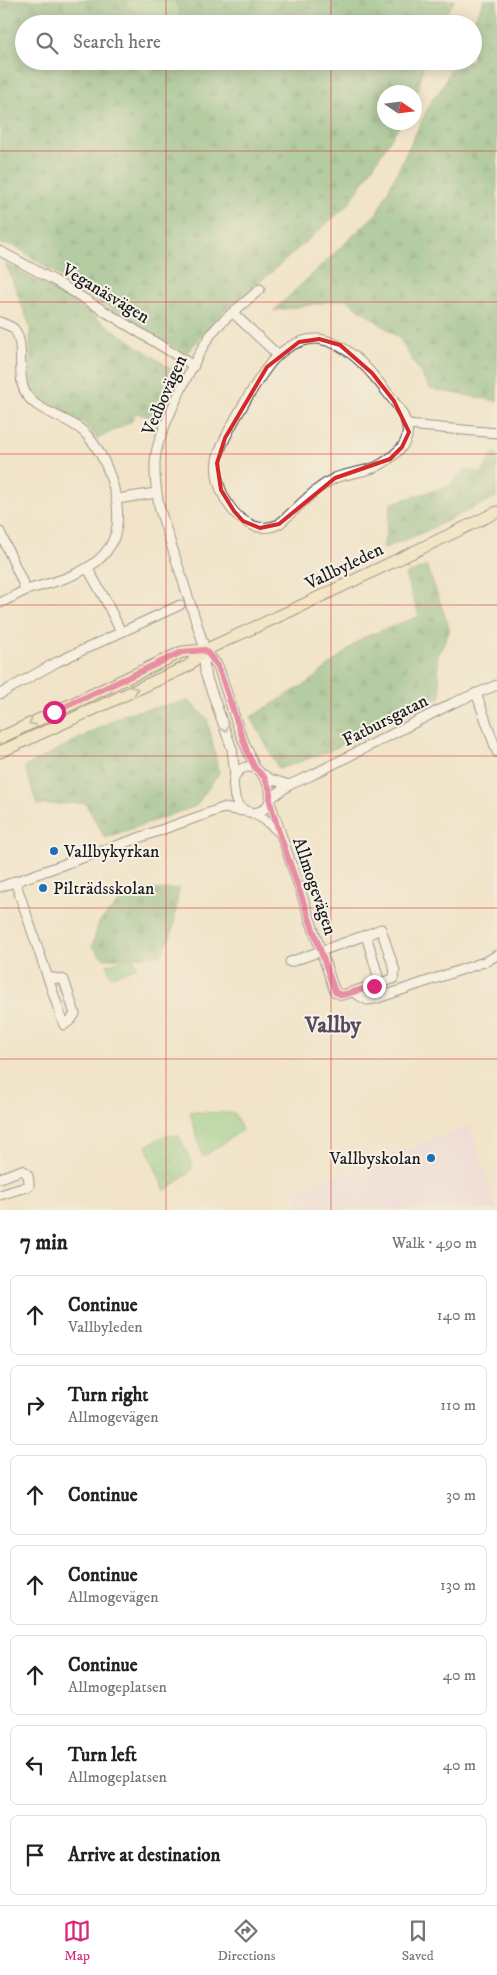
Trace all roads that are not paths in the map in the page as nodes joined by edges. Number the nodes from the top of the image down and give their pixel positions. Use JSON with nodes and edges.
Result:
{"nodes":[{"id":1,"x":0,"y":251,"type":"edge"},
{"id":2,"x":260,"y":290,"type":"dead end"},
{"id":3,"x":233,"y":313,"type":"junction"},
{"id":4,"x":0,"y":322,"type":"edge"},
{"id":5,"x":278,"y":355,"type":"junction"},
{"id":6,"x":194,"y":366,"type":"junction"},
{"id":7,"x":408,"y":425,"type":"junction"},
{"id":8,"x":497,"y":433,"type":"edge"},
{"id":9,"x":156,"y":493,"type":"junction"},
{"id":10,"x":117,"y":499,"type":"junction"},
{"id":11,"x":497,"y":512,"type":"edge"},
{"id":12,"x":0,"y":532,"type":"edge"},
{"id":13,"x":88,"y":569,"type":"junction"},
{"id":14,"x":26,"y":590,"type":"junction"},
{"id":15,"x":0,"y":603,"type":"edge"},
{"id":16,"x":180,"y":605,"type":"dead end"},
{"id":17,"x":121,"y":632,"type":"junction"},
{"id":18,"x":205,"y":650,"type":"junction"},
{"id":19,"x":497,"y":685,"type":"edge"},
{"id":20,"x":476,"y":693,"type":"junction"},
{"id":21,"x":0,"y":694,"type":"edge"},
{"id":22,"x":0,"y":738,"type":"edge"},
{"id":23,"x":0,"y":752,"type":"edge"},
{"id":24,"x":497,"y":752,"type":"edge"},
{"id":25,"x":257,"y":770,"type":"junction"},
{"id":26,"x":235,"y":775,"type":"junction"},
{"id":27,"x":289,"y":785,"type":"junction"},
{"id":28,"x":234,"y":788,"type":"junction"},
{"id":29,"x":270,"y":800,"type":"junction"},
{"id":30,"x":223,"y":808,"type":"junction"},
{"id":31,"x":243,"y":810,"type":"junction"},
{"id":32,"x":253,"y":813,"type":"junction"},
{"id":33,"x":279,"y":832,"type":"junction"},
{"id":34,"x":15,"y":882,"type":"junction"},
{"id":35,"x":0,"y":887,"type":"edge"},
{"id":36,"x":366,"y":935,"type":"junction"},
{"id":37,"x":320,"y":951,"type":"junction"},
{"id":38,"x":497,"y":955,"type":"edge"},
{"id":39,"x":290,"y":962,"type":"dead end"},
{"id":40,"x":48,"y":977,"type":"junction"},
{"id":41,"x":374,"y":986,"type":"junction"},
{"id":42,"x":353,"y":992,"type":"junction"},
{"id":43,"x":0,"y":1178,"type":"edge"},
{"id":44,"x":0,"y":1195,"type":"edge"}],
"edges":[{"from":1,"to":6,"type":"street","name":"Veganäsvägen"},
{"from":2,"to":3,"type":"street","name":"Vedbovägen"},
{"from":3,"to":5,"type":"street"},
{"from":3,"to":6,"type":"street","name":"Vedbovägen"},
{"from":4,"to":10,"type":"street"},
{"from":5,"to":7,"type":"street"},
{"from":5,"to":7,"type":"street"},
{"from":6,"to":9,"type":"street","name":"Vedbovägen"},
{"from":7,"to":8,"type":"street"},
{"from":9,"to":10,"type":"street"},
{"from":9,"to":18,"type":"street","name":"Vedbovägen"},
{"from":10,"to":13,"type":"street"},
{"from":11,"to":18,"type":"main road","name":"Vallbyleden"},
{"from":12,"to":14,"type":"street"},
{"from":13,"to":14,"type":"street"},
{"from":13,"to":17,"type":"street"},
{"from":14,"to":15,"type":"street"},
{"from":16,"to":17,"type":"street"},
{"from":17,"to":21,"type":"street"},
{"from":18,"to":22,"type":"main road","name":"Vallbyleden","one_way":true},
{"from":23,"to":18,"type":"main road","name":"Vallbyleden","one_way":true},
{"from":18,"to":25,"type":"street"},
{"from":18,"to":26,"type":"street","one_way":true},
{"from":19,"to":20,"type":"street","name":"Fatbursgatan"},
{"from":20,"to":24,"type":"street"},
{"from":20,"to":27,"type":"street","name":"Fatbursgatan"},
{"from":25,"to":26,"type":"street"},
{"from":25,"to":27,"type":"street"},
{"from":25,"to":29,"type":"street"},
{"from":26,"to":28,"type":"street"},
{"from":27,"to":29,"type":"street","name":"Fatbursgatan"},
{"from":28,"to":30,"type":"street"},
{"from":28,"to":31,"type":"street"},
{"from":29,"to":32,"type":"street"},
{"from":29,"to":33,"type":"street","name":"Allmogevägen"},
{"from":30,"to":31,"type":"street"},
{"from":30,"to":34,"type":"street"},
{"from":31,"to":32,"type":"street"},
{"from":32,"to":33,"type":"street","name":"Allmogevägen"},
{"from":33,"to":37,"type":"street","name":"Allmogevägen"},
{"from":34,"to":35,"type":"street"},
{"from":34,"to":40,"type":"street"},
{"from":36,"to":37,"type":"street"},
{"from":36,"to":41,"type":"street"},
{"from":36,"to":41,"type":"street"},
{"from":37,"to":39,"type":"street"},
{"from":37,"to":42,"type":"street","name":"Allmogevägen"},
{"from":38,"to":42,"type":"street"},
{"from":40,"to":40,"type":"street"},
{"from":41,"to":42,"type":"street"},
{"from":43,"to":44,"type":"street"}]}
